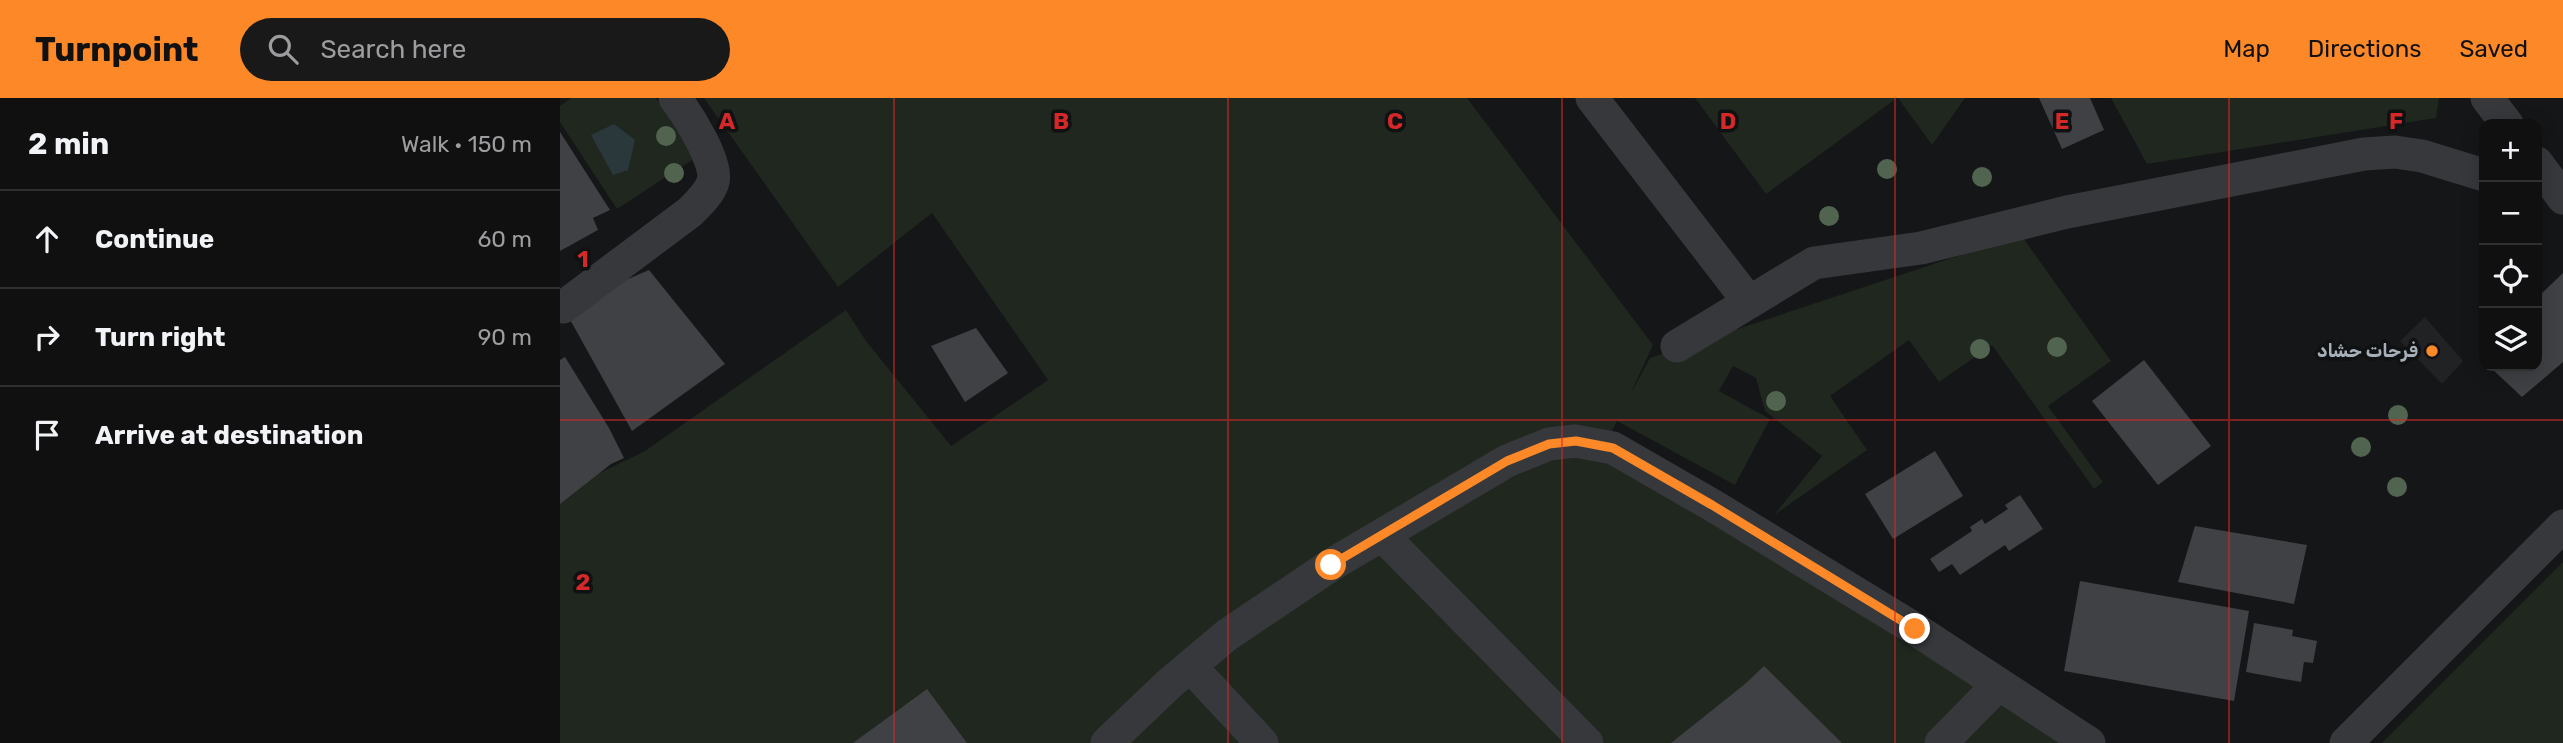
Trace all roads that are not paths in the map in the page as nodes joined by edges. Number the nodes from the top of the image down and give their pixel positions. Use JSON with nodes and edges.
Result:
{"nodes":[{"id":1,"x":675,"y":98,"type":"edge"},
{"id":2,"x":1592,"y":98,"type":"edge"},
{"id":3,"x":2487,"y":98,"type":"edge"},
{"id":4,"x":2503,"y":119,"type":"edge"},
{"id":5,"x":2542,"y":170,"type":"edge"},
{"id":6,"x":2479,"y":173,"type":"edge"},
{"id":7,"x":2542,"y":192,"type":"edge"},
{"id":8,"x":2563,"y":198,"type":"edge"},
{"id":9,"x":1749,"y":302,"type":"junction"},
{"id":10,"x":563,"y":307,"type":"dead end"},
{"id":11,"x":1677,"y":346,"type":"dead end"},
{"id":12,"x":2563,"y":526,"type":"edge"},
{"id":13,"x":1382,"y":535,"type":"junction"},
{"id":14,"x":1190,"y":666,"type":"junction"},
{"id":15,"x":2000,"y":684,"type":"junction"},
{"id":16,"x":1107,"y":743,"type":"edge"},
{"id":17,"x":1262,"y":743,"type":"edge"},
{"id":18,"x":1587,"y":743,"type":"edge"},
{"id":19,"x":1941,"y":743,"type":"edge"},
{"id":20,"x":2089,"y":743,"type":"edge"},
{"id":21,"x":2346,"y":743,"type":"edge"}],
"edges":[{"from":1,"to":10,"type":"street"},
{"from":2,"to":9,"type":"street"},
{"from":3,"to":4,"type":"street"},
{"from":5,"to":8,"type":"street"},
{"from":6,"to":9,"type":"street"},
{"from":7,"to":8,"type":"street"},
{"from":9,"to":11,"type":"street"},
{"from":12,"to":21,"type":"street"},
{"from":13,"to":14,"type":"street"},
{"from":13,"to":15,"type":"street"},
{"from":13,"to":18,"type":"street"},
{"from":14,"to":16,"type":"street"},
{"from":14,"to":17,"type":"street"},
{"from":15,"to":19,"type":"street"},
{"from":15,"to":20,"type":"street"}]}
